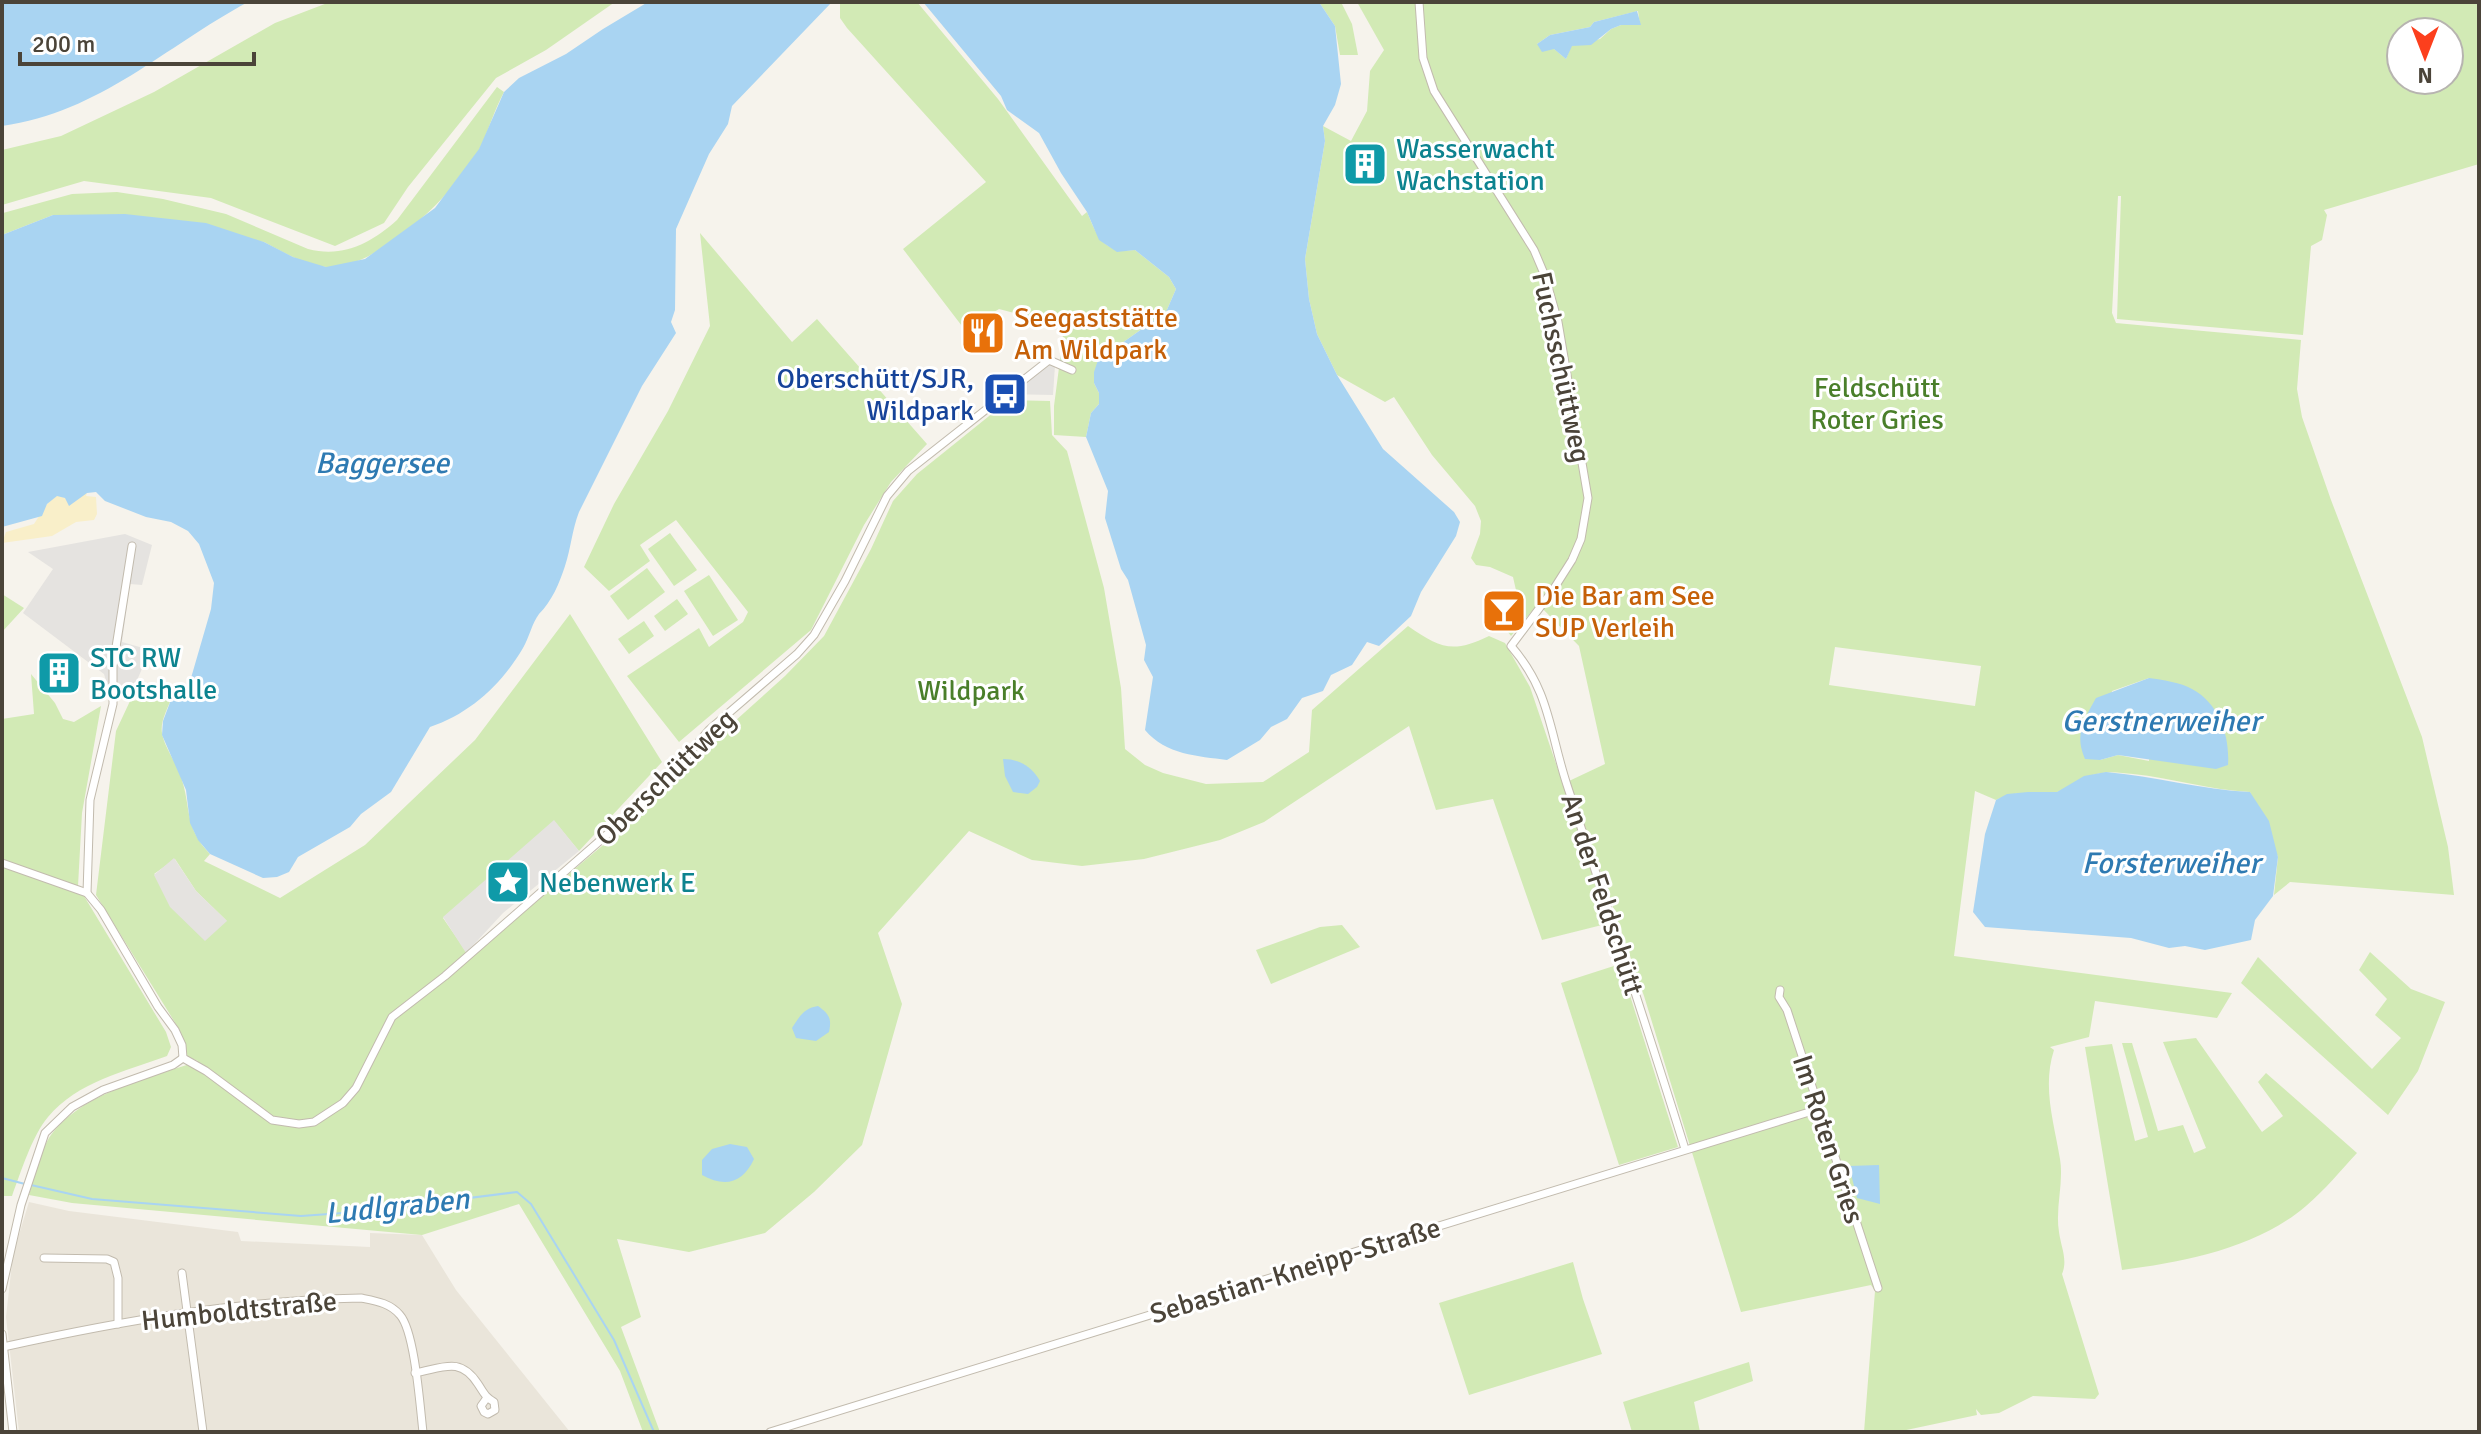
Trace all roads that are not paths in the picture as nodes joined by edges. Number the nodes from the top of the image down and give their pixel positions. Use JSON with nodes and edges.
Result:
{"nodes":[{"id":1,"x":1419,"y":2,"type":"edge"},
{"id":2,"x":1072,"y":370,"type":"dead end"},
{"id":3,"x":132,"y":546,"type":"dead end"},
{"id":4,"x":1511,"y":646,"type":"joint"},
{"id":5,"x":2,"y":863,"type":"edge"},
{"id":6,"x":87,"y":893,"type":"junction"},
{"id":7,"x":1780,"y":990,"type":"dead end"},
{"id":8,"x":183,"y":1058,"type":"junction"},
{"id":9,"x":1819,"y":1109,"type":"junction"},
{"id":10,"x":1685,"y":1149,"type":"junction"},
{"id":11,"x":44,"y":1258,"type":"dead end"},
{"id":12,"x":182,"y":1273,"type":"dead end"},
{"id":13,"x":1878,"y":1288,"type":"dead end"},
{"id":14,"x":2,"y":1289,"type":"edge"},
{"id":15,"x":187,"y":1313,"type":"junction"},
{"id":16,"x":118,"y":1324,"type":"junction"},
{"id":17,"x":2,"y":1334,"type":"edge"},
{"id":18,"x":3,"y":1347,"type":"edge"},
{"id":19,"x":415,"y":1373,"type":"junction"},
{"id":20,"x":486,"y":1399,"type":"dead end"},
{"id":21,"x":13,"y":1432,"type":"edge"},
{"id":22,"x":203,"y":1432,"type":"edge"},
{"id":23,"x":423,"y":1432,"type":"edge"},
{"id":24,"x":770,"y":1432,"type":"edge"}],
"edges":[{"from":1,"to":4,"type":"street","name":"Fuchsschüttweg"},
{"from":2,"to":8,"type":"street","name":"Oberschüttweg"},
{"from":3,"to":6,"type":"street"},
{"from":4,"to":10,"type":"street","name":"An der Feldschütt"},
{"from":5,"to":6,"type":"street"},
{"from":6,"to":8,"type":"street"},
{"from":7,"to":9,"type":"street","name":"Im Roten Gries"},
{"from":8,"to":14,"type":"street"},
{"from":9,"to":10,"type":"street","name":"Sebastian-Kneipp-Straße"},
{"from":9,"to":13,"type":"street","name":"Im Roten Gries"},
{"from":10,"to":24,"type":"street","name":"Sebastian-Kneipp-Straße"},
{"from":11,"to":16,"type":"street"},
{"from":12,"to":15,"type":"street"},
{"from":15,"to":16,"type":"street","name":"Humboldtstraße"},
{"from":15,"to":19,"type":"street","name":"Humboldtstraße"},
{"from":15,"to":22,"type":"street"},
{"from":16,"to":18,"type":"street","name":"Humboldtstraße"},
{"from":17,"to":18,"type":"street"},
{"from":18,"to":21,"type":"street"},
{"from":19,"to":20,"type":"street"},
{"from":19,"to":23,"type":"street","name":"Humboldtstraße"}]}
